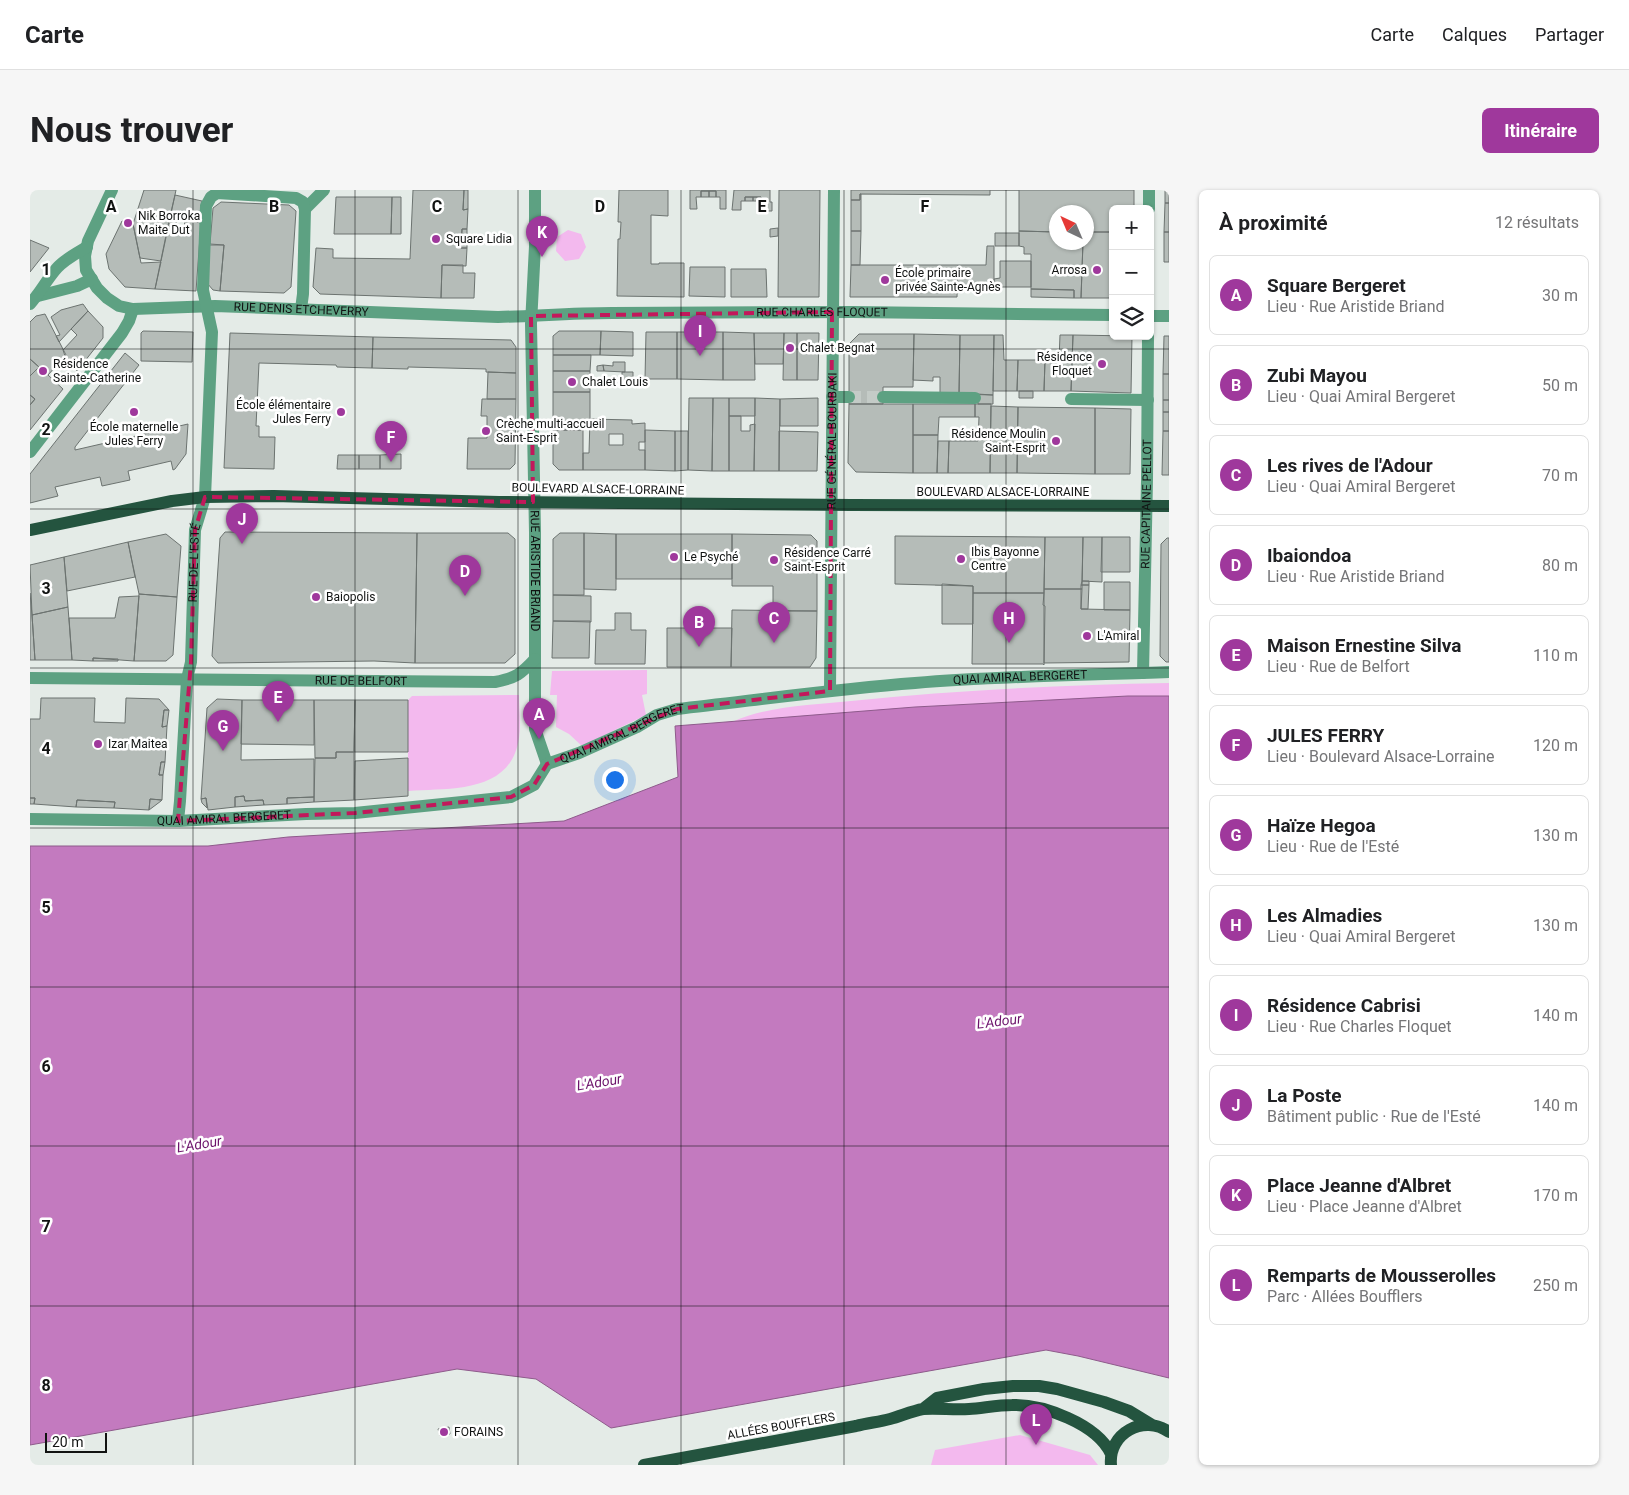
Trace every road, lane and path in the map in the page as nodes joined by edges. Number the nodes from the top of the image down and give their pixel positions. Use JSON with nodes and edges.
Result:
{"nodes":[{"id":1,"x":112,"y":190,"type":"edge"},
{"id":2,"x":324,"y":190,"type":"edge"},
{"id":3,"x":535,"y":190,"type":"edge"},
{"id":4,"x":834,"y":190,"type":"edge"},
{"id":5,"x":1149,"y":190,"type":"edge"},
{"id":6,"x":209,"y":194,"type":"edge"},
{"id":7,"x":1148,"y":205,"type":"edge"},
{"id":8,"x":305,"y":209,"type":"junction"},
{"id":9,"x":87,"y":247,"type":"junction"},
{"id":10,"x":89,"y":275,"type":"junction"},
{"id":11,"x":34,"y":300,"type":"edge"},
{"id":12,"x":206,"y":307,"type":"junction"},
{"id":13,"x":133,"y":309,"type":"junction"},
{"id":14,"x":301,"y":309,"type":"junction"},
{"id":15,"x":832,"y":312,"type":"junction"},
{"id":16,"x":1109,"y":315,"type":"edge"},
{"id":17,"x":531,"y":316,"type":"junction"},
{"id":18,"x":1154,"y":316,"type":"edge"},
{"id":19,"x":1169,"y":316,"type":"edge"},
{"id":20,"x":1148,"y":340,"type":"edge"},
{"id":21,"x":832,"y":397,"type":"junction"},
{"id":22,"x":849,"y":397,"type":"tunnel mouth"},
{"id":23,"x":883,"y":397,"type":"tunnel mouth"},
{"id":24,"x":975,"y":398,"type":"dead end"},
{"id":25,"x":1071,"y":398,"type":"dead end"},
{"id":26,"x":1148,"y":400,"type":"junction"},
{"id":27,"x":30,"y":452,"type":"edge"},
{"id":28,"x":205,"y":497,"type":"junction"},
{"id":29,"x":534,"y":502,"type":"junction"},
{"id":30,"x":831,"y":505,"type":"junction"},
{"id":31,"x":1147,"y":506,"type":"junction"},
{"id":32,"x":1169,"y":506,"type":"edge"},
{"id":33,"x":30,"y":530,"type":"edge"},
{"id":34,"x":535,"y":659,"type":"junction"},
{"id":35,"x":1169,"y":672,"type":"edge"},
{"id":36,"x":1143,"y":673,"type":"junction"},
{"id":37,"x":30,"y":678,"type":"edge"},
{"id":38,"x":187,"y":679,"type":"junction"},
{"id":39,"x":830,"y":691,"type":"junction"},
{"id":40,"x":547,"y":764,"type":"junction"},
{"id":41,"x":30,"y":819,"type":"edge"},
{"id":42,"x":178,"y":821,"type":"junction"},
{"id":43,"x":922,"y":1409,"type":"junction"},
{"id":44,"x":1152,"y":1425,"type":"junction"},
{"id":45,"x":1169,"y":1432,"type":"edge"},
{"id":46,"x":1111,"y":1459,"type":"edge"},
{"id":47,"x":644,"y":1465,"type":"edge"}],
"edges":[{"from":1,"to":9,"type":"street"},
{"from":2,"to":8,"type":"street"},
{"from":3,"to":17,"type":"street","name":"RUE ARISTIDE BRIAND"},
{"from":4,"to":15,"type":"street","name":"RUE GÉNÉRAL BOURBAKI"},
{"from":5,"to":7,"type":"street"},
{"from":6,"to":8,"type":"street"},
{"from":6,"to":12,"type":"street","name":"RUE DE L'ESTÉ"},
{"from":8,"to":14,"type":"street"},
{"from":9,"to":10,"type":"street"},
{"from":9,"to":11,"type":"street"},
{"from":10,"to":11,"type":"street"},
{"from":10,"to":13,"type":"street","name":"RUE DENIS ETCHEVERRY"},
{"from":12,"to":13,"type":"street","name":"RUE DENIS ETCHEVERRY"},
{"from":12,"to":14,"type":"street","name":"RUE DENIS ETCHEVERRY"},
{"from":12,"to":28,"type":"street","name":"RUE DE L'ESTÉ"},
{"from":13,"to":27,"type":"street"},
{"from":14,"to":17,"type":"street","name":"RUE DENIS ETCHEVERRY"},
{"from":15,"to":16,"type":"street","name":"RUE CHARLES FLOQUET"},
{"from":15,"to":17,"type":"street","name":"RUE CHARLES FLOQUET"},
{"from":15,"to":21,"type":"street","name":"RUE GÉNÉRAL BOURBAKI"},
{"from":17,"to":29,"type":"street","name":"RUE ARISTIDE BRIAND"},
{"from":18,"to":19,"type":"street"},
{"from":20,"to":26,"type":"street","name":"RUE CAPITAINE PELLOT"},
{"from":21,"to":22,"type":"street"},
{"from":21,"to":30,"type":"street","name":"RUE GÉNÉRAL BOURBAKI"},
{"from":23,"to":24,"type":"street"},
{"from":25,"to":26,"type":"street"},
{"from":26,"to":31,"type":"street","name":"RUE CAPITAINE PELLOT"},
{"from":28,"to":29,"type":"main road","name":"BOULEVARD ALSACE-LORRAINE"},
{"from":28,"to":33,"type":"main road","name":"BOULEVARD ALSACE-LORRAINE"},
{"from":28,"to":38,"type":"street","name":"RUE DE L'ESTÉ"},
{"from":29,"to":30,"type":"main road","name":"BOULEVARD ALSACE-LORRAINE"},
{"from":29,"to":34,"type":"street","name":"RUE ARISTIDE BRIAND"},
{"from":30,"to":31,"type":"main road","name":"BOULEVARD ALSACE-LORRAINE"},
{"from":30,"to":39,"type":"street","name":"RUE GÉNÉRAL BOURBAKI"},
{"from":31,"to":32,"type":"main road","name":"BOULEVARD ALSACE-LORRAINE"},
{"from":31,"to":36,"type":"street","name":"RUE CAPITAINE PELLOT"},
{"from":34,"to":38,"type":"street","name":"RUE DE BELFORT"},
{"from":34,"to":40,"type":"street","name":"RUE ARISTIDE BRIAND"},
{"from":35,"to":36,"type":"street","name":"QUAI AMIRAL BERGERET"},
{"from":36,"to":39,"type":"street","name":"QUAI AMIRAL BERGERET"},
{"from":37,"to":38,"type":"street","name":"RUE DE BELFORT"},
{"from":38,"to":42,"type":"street","name":"RUE DE L'ESTÉ"},
{"from":39,"to":40,"type":"street","name":"QUAI AMIRAL BERGERET"},
{"from":40,"to":42,"type":"street","name":"QUAI AMIRAL BERGERET"},
{"from":41,"to":42,"type":"street","name":"QUAI AMIRAL BERGERET"},
{"from":43,"to":44,"type":"main road","name":"ALLÉES BOUFFLERS"},
{"from":43,"to":46,"type":"main road","name":"ALLÉES BOUFFLERS"},
{"from":43,"to":47,"type":"main road","name":"ALLÉES BOUFFLERS"},
{"from":44,"to":45,"type":"main road","name":"ALLÉES BOUFFLERS"},
{"from":44,"to":46,"type":"main road"}]}
